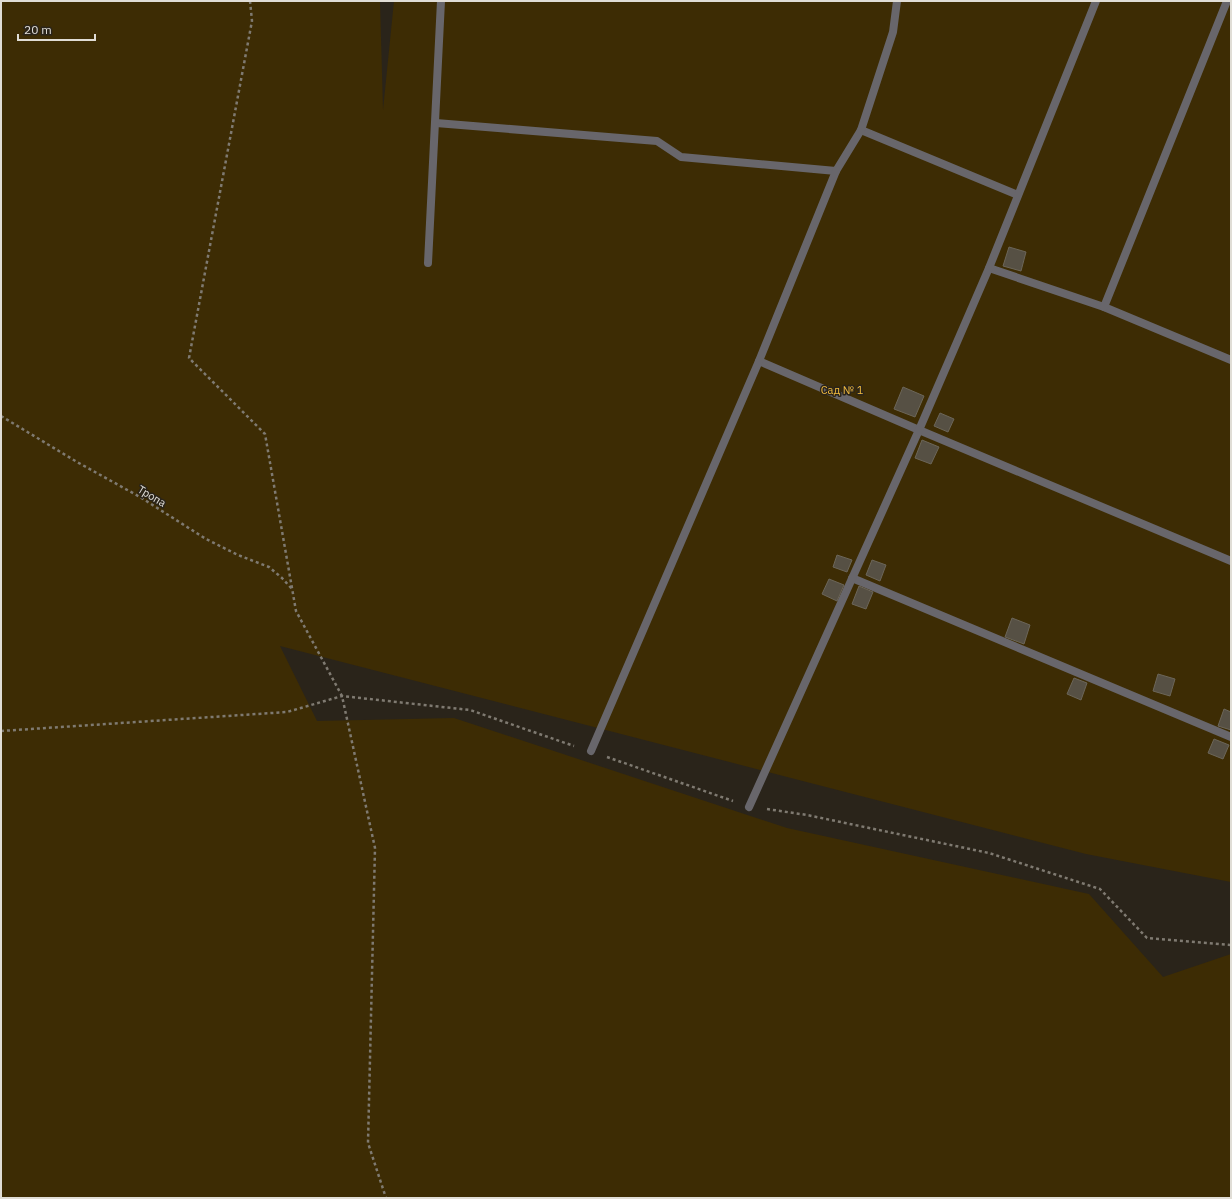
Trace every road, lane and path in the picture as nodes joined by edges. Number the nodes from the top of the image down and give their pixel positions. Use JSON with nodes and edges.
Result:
{"nodes":[{"id":1,"x":250,"y":1,"type":"edge"},
{"id":2,"x":441,"y":1,"type":"edge"},
{"id":3,"x":897,"y":1,"type":"edge"},
{"id":4,"x":1096,"y":1,"type":"edge"},
{"id":5,"x":1226,"y":1,"type":"edge"},
{"id":6,"x":436,"y":123,"type":"junction"},
{"id":7,"x":861,"y":130,"type":"junction"},
{"id":8,"x":836,"y":171,"type":"junction"},
{"id":9,"x":1018,"y":195,"type":"junction"},
{"id":10,"x":428,"y":263,"type":"dead end"},
{"id":11,"x":989,"y":268,"type":"junction"},
{"id":12,"x":1104,"y":307,"type":"junction"},
{"id":13,"x":1231,"y":360,"type":"edge"},
{"id":14,"x":759,"y":361,"type":"junction"},
{"id":15,"x":1,"y":416,"type":"edge"},
{"id":16,"x":918,"y":430,"type":"junction"},
{"id":17,"x":1231,"y":561,"type":"edge"},
{"id":18,"x":852,"y":578,"type":"junction"},
{"id":19,"x":293,"y":590,"type":"junction"},
{"id":20,"x":342,"y":696,"type":"junction"},
{"id":21,"x":1,"y":731,"type":"edge"},
{"id":22,"x":1231,"y":737,"type":"edge"},
{"id":23,"x":591,"y":751,"type":"junction"},
{"id":24,"x":749,"y":807,"type":"junction"},
{"id":25,"x":1231,"y":945,"type":"edge"},
{"id":26,"x":386,"y":1198,"type":"edge"}],
"edges":[{"from":1,"to":19,"type":"path"},
{"from":2,"to":6,"type":"lane"},
{"from":3,"to":7,"type":"lane"},
{"from":4,"to":9,"type":"lane"},
{"from":5,"to":12,"type":"lane"},
{"from":6,"to":8,"type":"lane"},
{"from":6,"to":10,"type":"lane"},
{"from":7,"to":8,"type":"lane"},
{"from":7,"to":9,"type":"lane"},
{"from":8,"to":14,"type":"lane"},
{"from":9,"to":11,"type":"lane"},
{"from":11,"to":12,"type":"lane"},
{"from":11,"to":16,"type":"lane"},
{"from":12,"to":13,"type":"lane"},
{"from":14,"to":16,"type":"lane"},
{"from":14,"to":23,"type":"lane"},
{"from":15,"to":19,"type":"path","name":"Тропа"},
{"from":16,"to":17,"type":"lane"},
{"from":16,"to":18,"type":"lane"},
{"from":18,"to":22,"type":"lane"},
{"from":18,"to":24,"type":"lane"},
{"from":19,"to":20,"type":"path"},
{"from":20,"to":21,"type":"path"},
{"from":20,"to":23,"type":"path"},
{"from":20,"to":26,"type":"path"},
{"from":23,"to":24,"type":"path"},
{"from":24,"to":25,"type":"path"}]}
